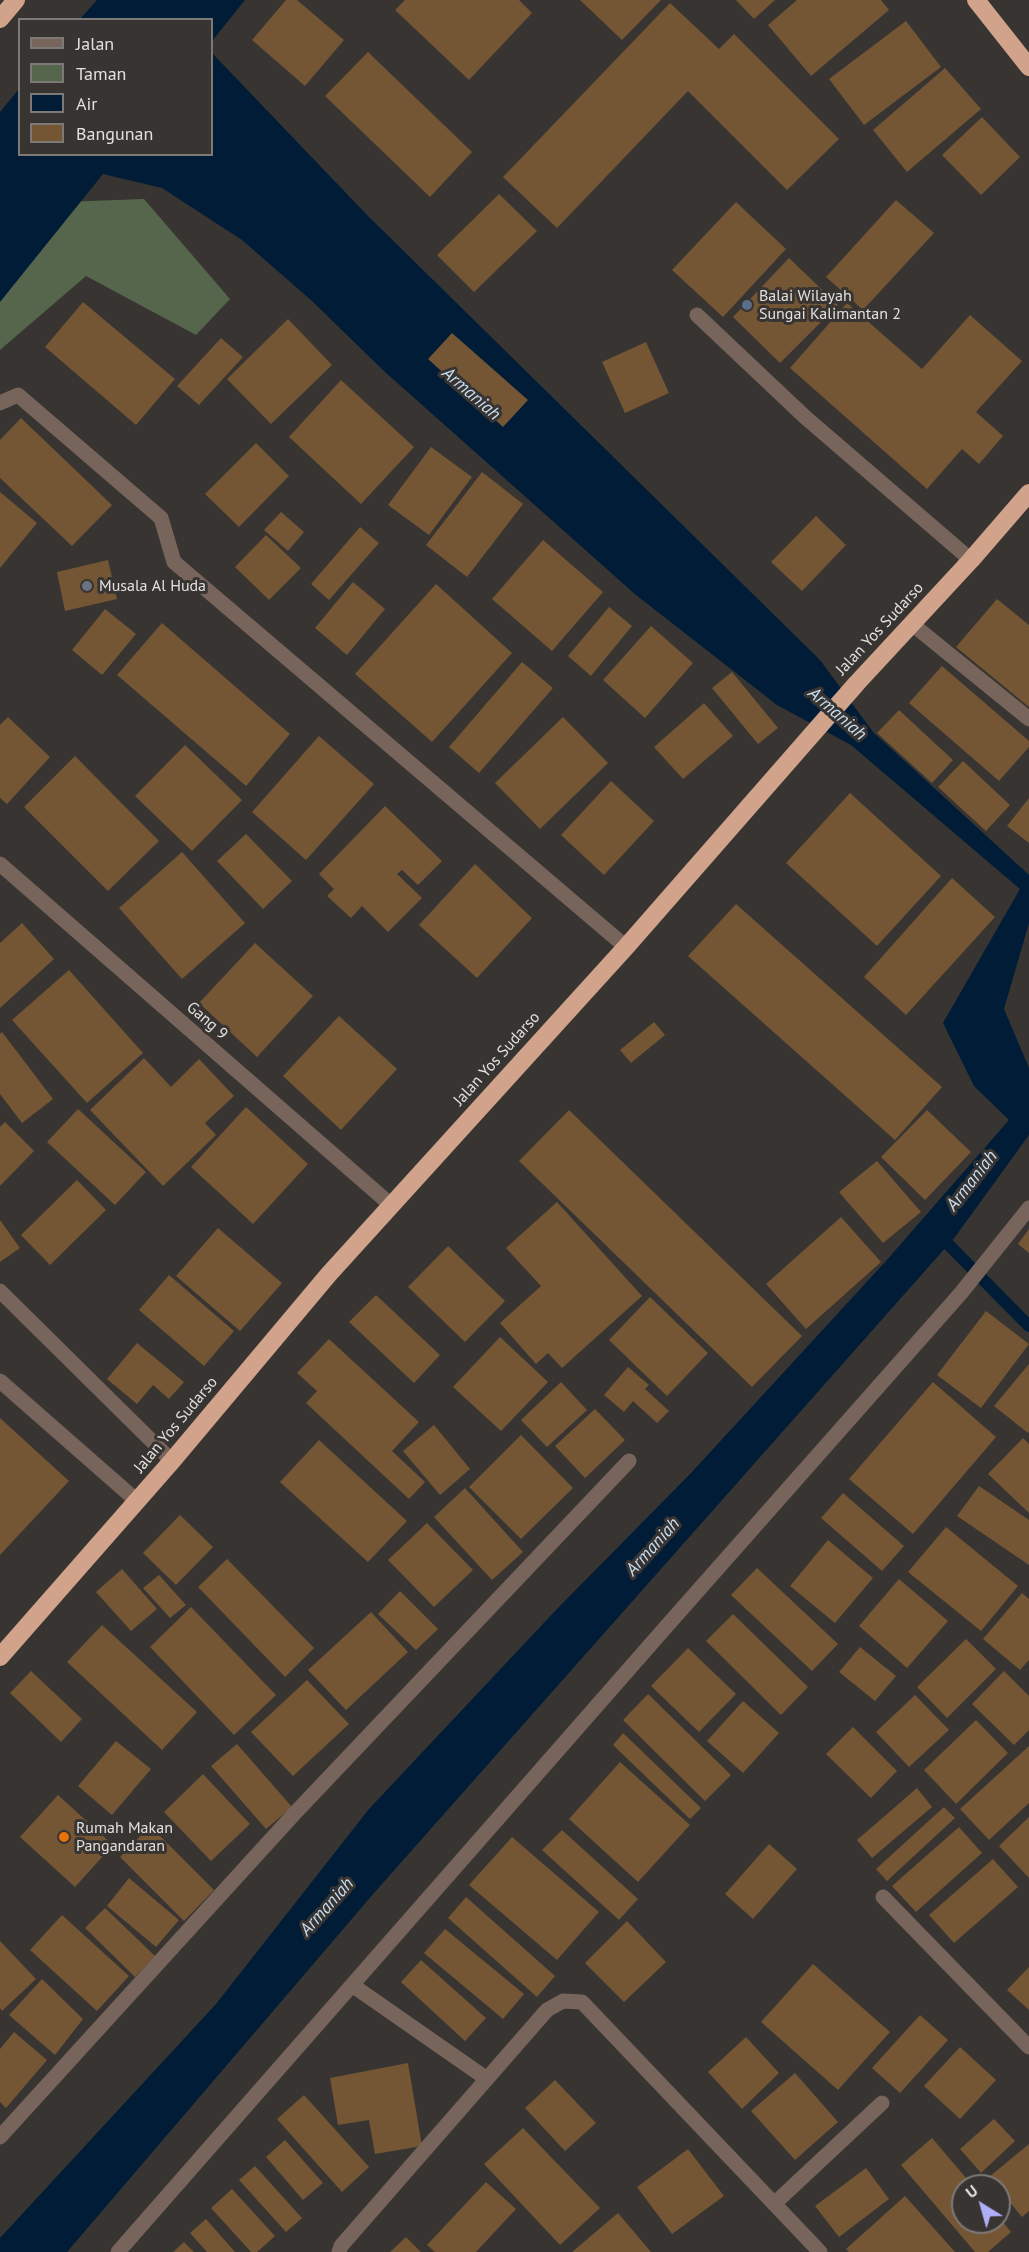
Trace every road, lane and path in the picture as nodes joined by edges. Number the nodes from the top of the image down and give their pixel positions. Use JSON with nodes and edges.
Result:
{"nodes":[{"id":1,"x":16,"y":0,"type":"edge"},
{"id":2,"x":976,"y":0,"type":"edge"},
{"id":3,"x":0,"y":19,"type":"edge"},
{"id":4,"x":1029,"y":67,"type":"edge"},
{"id":5,"x":697,"y":315,"type":"dead end"},
{"id":6,"x":0,"y":403,"type":"edge"},
{"id":7,"x":1029,"y":493,"type":"edge"},
{"id":8,"x":971,"y":560,"type":"junction"},
{"id":9,"x":912,"y":624,"type":"junction"},
{"id":10,"x":1029,"y":719,"type":"edge"},
{"id":11,"x":0,"y":864,"type":"edge"},
{"id":12,"x":626,"y":947,"type":"junction"},
{"id":13,"x":391,"y":1205,"type":"junction"},
{"id":14,"x":1029,"y":1208,"type":"edge"},
{"id":15,"x":0,"y":1291,"type":"edge"},
{"id":16,"x":0,"y":1382,"type":"edge"},
{"id":17,"x":172,"y":1461,"type":"junction"},
{"id":18,"x":629,"y":1461,"type":"dead end"},
{"id":19,"x":137,"y":1500,"type":"junction"},
{"id":20,"x":0,"y":1657,"type":"edge"},
{"id":21,"x":883,"y":1897,"type":"dead end"},
{"id":22,"x":352,"y":1985,"type":"junction"},
{"id":23,"x":1029,"y":2047,"type":"edge"},
{"id":24,"x":487,"y":2079,"type":"junction"},
{"id":25,"x":882,"y":2103,"type":"dead end"},
{"id":26,"x":0,"y":2137,"type":"edge"},
{"id":27,"x":774,"y":2204,"type":"junction"},
{"id":28,"x":118,"y":2252,"type":"edge"},
{"id":29,"x":339,"y":2252,"type":"edge"},
{"id":30,"x":820,"y":2252,"type":"edge"}],
"edges":[{"from":1,"to":3,"type":"highway"},
{"from":2,"to":4,"type":"highway"},
{"from":5,"to":8,"type":"street"},
{"from":6,"to":12,"type":"street"},
{"from":7,"to":8,"type":"highway","name":"Jalan Yos Sudarso"},
{"from":8,"to":9,"type":"highway","name":"Jalan Yos Sudarso"},
{"from":9,"to":10,"type":"street"},
{"from":9,"to":12,"type":"highway","name":"Jalan Yos Sudarso"},
{"from":11,"to":13,"type":"street","name":"Gang 9"},
{"from":12,"to":13,"type":"highway","name":"Jalan Yos Sudarso"},
{"from":13,"to":17,"type":"highway","name":"Jalan Yos Sudarso"},
{"from":14,"to":22,"type":"street"},
{"from":15,"to":17,"type":"street"},
{"from":16,"to":19,"type":"street"},
{"from":17,"to":19,"type":"highway","name":"Jalan Yos Sudarso"},
{"from":18,"to":26,"type":"street"},
{"from":19,"to":20,"type":"highway","name":"Jalan Yos Sudarso"},
{"from":21,"to":23,"type":"street"},
{"from":22,"to":24,"type":"street"},
{"from":22,"to":28,"type":"street"},
{"from":24,"to":27,"type":"street"},
{"from":24,"to":29,"type":"street"},
{"from":25,"to":27,"type":"street"},
{"from":27,"to":30,"type":"street"}]}
